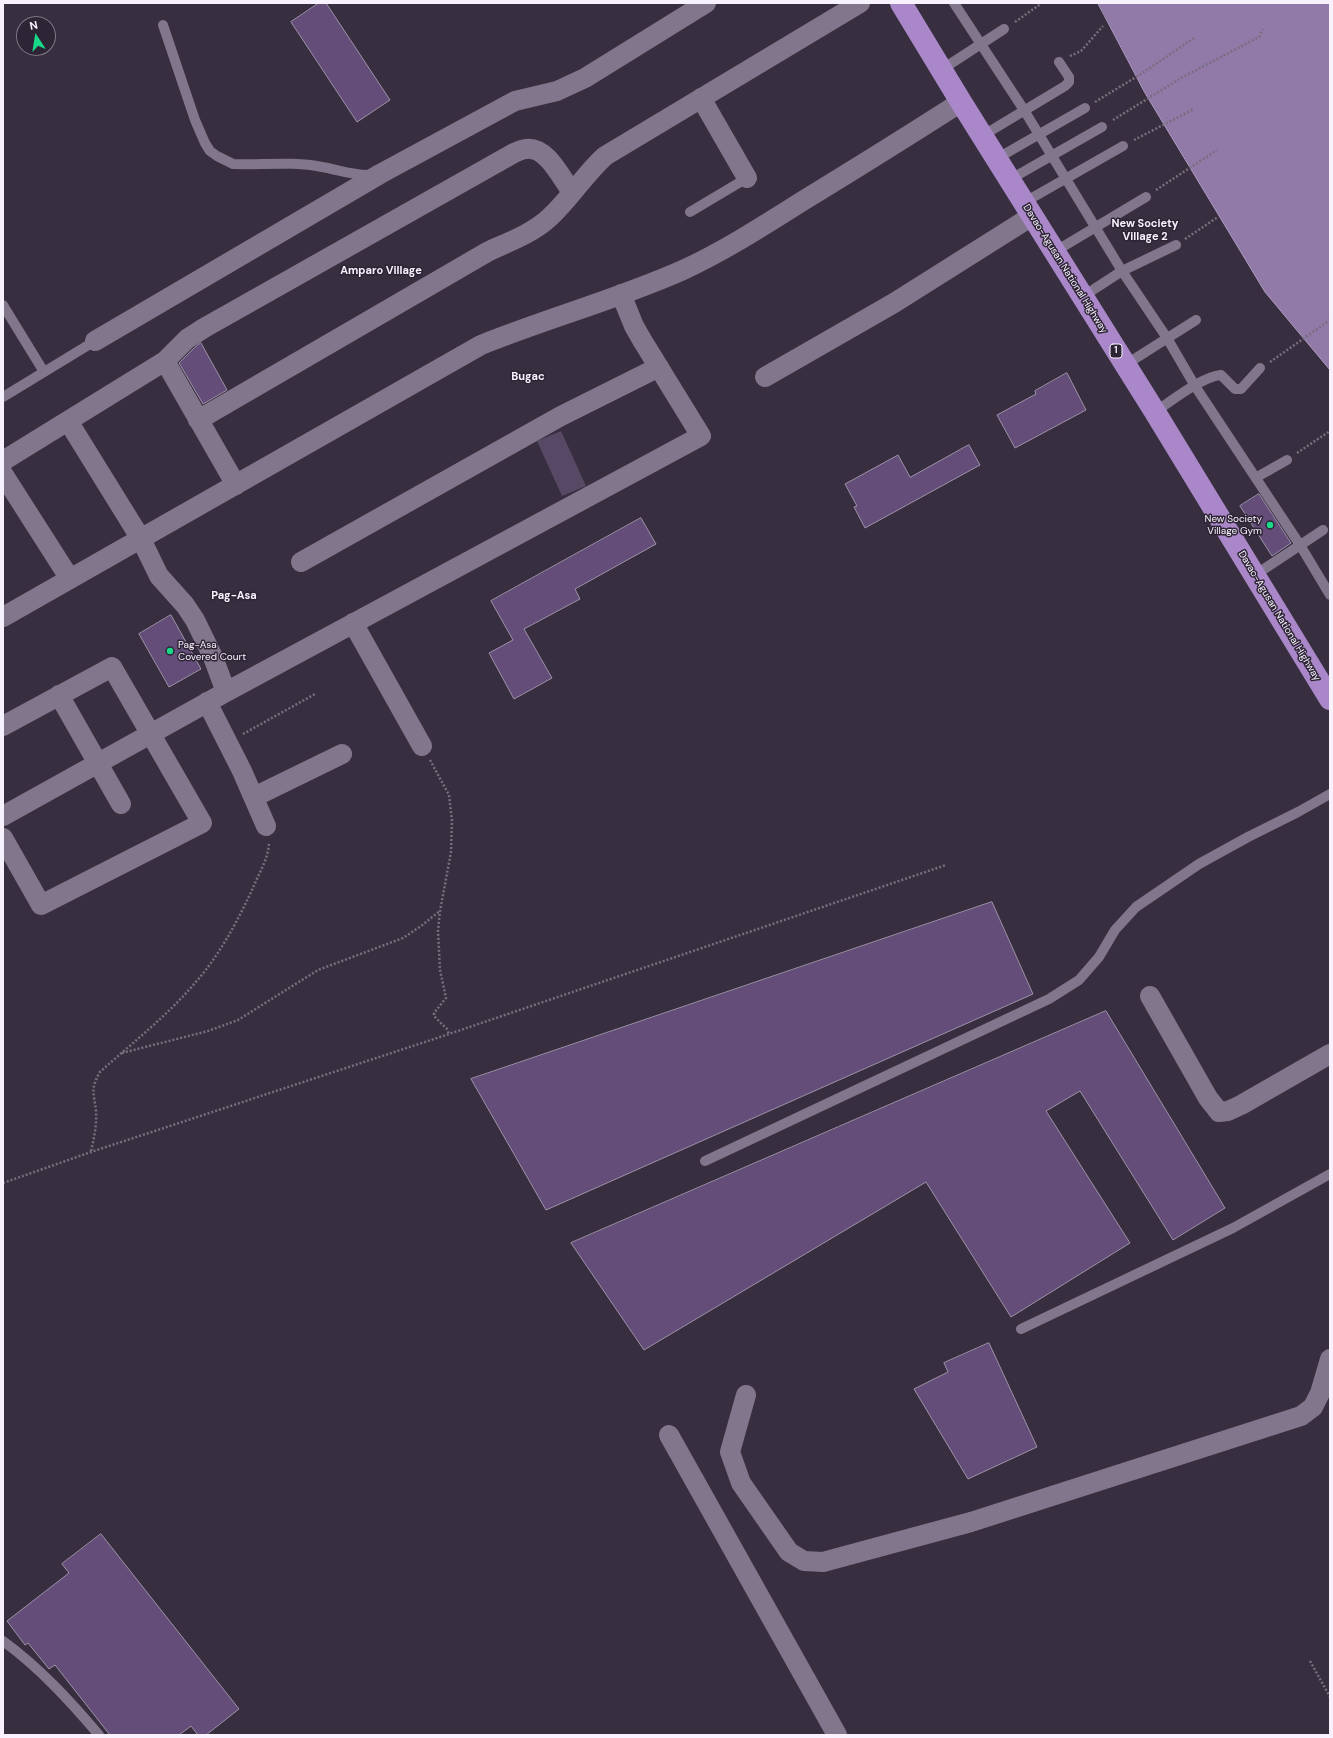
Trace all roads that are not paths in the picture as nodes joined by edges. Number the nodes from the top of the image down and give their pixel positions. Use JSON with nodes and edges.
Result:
{"nodes":[{"id":1,"x":706,"y":3,"type":"edge"},
{"id":2,"x":860,"y":3,"type":"edge"},
{"id":3,"x":954,"y":3,"type":"edge"},
{"id":4,"x":903,"y":4,"type":"edge"},
{"id":5,"x":163,"y":25,"type":"dead end"},
{"id":6,"x":1004,"y":29,"type":"road end"},
{"id":7,"x":980,"y":44,"type":"junction"},
{"id":8,"x":1059,"y":62,"type":"road end"},
{"id":9,"x":941,"y":70,"type":"junction"},
{"id":10,"x":701,"y":98,"type":"junction"},
{"id":11,"x":961,"y":102,"type":"junction"},
{"id":12,"x":1085,"y":108,"type":"road end"},
{"id":13,"x":1024,"y":110,"type":"junction"},
{"id":14,"x":1102,"y":127,"type":"road end"},
{"id":15,"x":1039,"y":135,"type":"junction"},
{"id":16,"x":982,"y":136,"type":"junction"},
{"id":17,"x":1123,"y":146,"type":"road end"},
{"id":18,"x":1052,"y":155,"type":"junction"},
{"id":19,"x":996,"y":159,"type":"junction"},
{"id":20,"x":380,"y":174,"type":"junction"},
{"id":21,"x":747,"y":178,"type":"joint"},
{"id":22,"x":1065,"y":178,"type":"junction"},
{"id":23,"x":1009,"y":180,"type":"junction"},
{"id":24,"x":572,"y":192,"type":"junction"},
{"id":25,"x":1146,"y":197,"type":"road end"},
{"id":26,"x":1028,"y":209,"type":"junction"},
{"id":27,"x":690,"y":212,"type":"dead end"},
{"id":28,"x":1095,"y":226,"type":"junction"},
{"id":29,"x":1176,"y":245,"type":"road end"},
{"id":30,"x":1054,"y":252,"type":"junction"},
{"id":31,"x":1122,"y":271,"type":"junction"},
{"id":32,"x":621,"y":294,"type":"junction"},
{"id":33,"x":1082,"y":297,"type":"junction"},
{"id":34,"x":3,"y":305,"type":"edge"},
{"id":35,"x":1196,"y":320,"type":"dead end"},
{"id":36,"x":1167,"y":338,"type":"junction"},
{"id":37,"x":95,"y":341,"type":"joint"},
{"id":38,"x":165,"y":361,"type":"junction"},
{"id":39,"x":1126,"y":365,"type":"junction"},
{"id":40,"x":658,"y":367,"type":"junction"},
{"id":41,"x":1260,"y":368,"type":"road end"},
{"id":42,"x":44,"y":372,"type":"junction"},
{"id":43,"x":765,"y":377,"type":"dead end"},
{"id":44,"x":1195,"y":386,"type":"junction"},
{"id":45,"x":3,"y":397,"type":"edge"},
{"id":46,"x":1155,"y":412,"type":"junction"},
{"id":47,"x":198,"y":420,"type":"junction"},
{"id":48,"x":68,"y":421,"type":"junction"},
{"id":49,"x":1287,"y":460,"type":"road end"},
{"id":50,"x":3,"y":461,"type":"edge"},
{"id":51,"x":3,"y":474,"type":"edge"},
{"id":52,"x":1257,"y":477,"type":"junction"},
{"id":53,"x":236,"y":485,"type":"junction"},
{"id":54,"x":1323,"y":530,"type":"dead end"},
{"id":55,"x":141,"y":539,"type":"junction"},
{"id":56,"x":1300,"y":545,"type":"junction"},
{"id":57,"x":301,"y":562,"type":"dead end"},
{"id":58,"x":1255,"y":576,"type":"junction"},
{"id":59,"x":70,"y":579,"type":"junction"},
{"id":60,"x":1330,"y":595,"type":"edge"},
{"id":61,"x":5,"y":612,"type":"edge"},
{"id":62,"x":353,"y":623,"type":"junction"},
{"id":63,"x":226,"y":692,"type":"junction"},
{"id":64,"x":60,"y":696,"type":"junction"},
{"id":65,"x":1330,"y":699,"type":"edge"},
{"id":66,"x":207,"y":702,"type":"junction"},
{"id":67,"x":3,"y":726,"type":"edge"},
{"id":68,"x":150,"y":733,"type":"junction"},
{"id":69,"x":422,"y":746,"type":"road end"},
{"id":70,"x":342,"y":754,"type":"dead end"},
{"id":71,"x":98,"y":763,"type":"junction"},
{"id":72,"x":1330,"y":794,"type":"edge"},
{"id":73,"x":254,"y":798,"type":"junction"},
{"id":74,"x":121,"y":804,"type":"dead end"},
{"id":75,"x":3,"y":816,"type":"edge"},
{"id":76,"x":266,"y":826,"type":"road end"},
{"id":77,"x":3,"y":838,"type":"edge"},
{"id":78,"x":1150,"y":996,"type":"dead end"},
{"id":79,"x":1330,"y":1054,"type":"edge"},
{"id":80,"x":705,"y":1162,"type":"dead end"},
{"id":81,"x":1330,"y":1174,"type":"edge"},
{"id":82,"x":1021,"y":1329,"type":"dead end"},
{"id":83,"x":1330,"y":1359,"type":"edge"},
{"id":84,"x":746,"y":1395,"type":"dead end"},
{"id":85,"x":669,"y":1435,"type":"dead end"},
{"id":86,"x":3,"y":1641,"type":"edge"},
{"id":87,"x":99,"y":1735,"type":"edge"},
{"id":88,"x":837,"y":1735,"type":"edge"}],
"edges":[{"from":1,"to":20,"type":"street"},
{"from":2,"to":10,"type":"street"},
{"from":3,"to":7,"type":"lane"},
{"from":4,"to":9,"type":"highway","name":"Davao-Agusan National Highway","number":"1"},
{"from":5,"to":20,"type":"lane"},
{"from":6,"to":7,"type":"lane"},
{"from":7,"to":9,"type":"lane"},
{"from":7,"to":13,"type":"lane"},
{"from":8,"to":13,"type":"lane"},
{"from":9,"to":11,"type":"highway","name":"Davao-Agusan National Highway","number":"1"},
{"from":10,"to":21,"type":"street"},
{"from":10,"to":24,"type":"street"},
{"from":11,"to":16,"type":"highway","name":"Davao-Agusan National Highway","number":"1"},
{"from":11,"to":32,"type":"street"},
{"from":12,"to":15,"type":"lane"},
{"from":13,"to":15,"type":"lane"},
{"from":13,"to":16,"type":"lane"},
{"from":14,"to":18,"type":"lane"},
{"from":15,"to":18,"type":"lane"},
{"from":15,"to":19,"type":"lane"},
{"from":16,"to":19,"type":"highway","name":"Davao-Agusan National Highway","number":"1"},
{"from":17,"to":22,"type":"lane"},
{"from":18,"to":22,"type":"lane"},
{"from":18,"to":23,"type":"lane"},
{"from":19,"to":23,"type":"highway","name":"Davao-Agusan National Highway","number":"1"},
{"from":20,"to":37,"type":"street"},
{"from":21,"to":27,"type":"lane"},
{"from":22,"to":26,"type":"lane"},
{"from":22,"to":28,"type":"lane"},
{"from":23,"to":26,"type":"highway","name":"Davao-Agusan National Highway","number":"1"},
{"from":24,"to":38,"type":"street"},
{"from":24,"to":47,"type":"street"},
{"from":25,"to":28,"type":"lane"},
{"from":26,"to":30,"type":"highway","name":"Davao-Agusan National Highway","number":"1"},
{"from":26,"to":43,"type":"street"},
{"from":28,"to":30,"type":"lane"},
{"from":28,"to":31,"type":"lane"},
{"from":29,"to":31,"type":"lane"},
{"from":30,"to":33,"type":"highway","name":"Davao-Agusan National Highway","number":"1"},
{"from":31,"to":33,"type":"lane"},
{"from":31,"to":36,"type":"lane"},
{"from":32,"to":40,"type":"street"},
{"from":32,"to":53,"type":"street"},
{"from":33,"to":39,"type":"highway","name":"Davao-Agusan National Highway","number":"1"},
{"from":34,"to":42,"type":"lane"},
{"from":35,"to":36,"type":"lane"},
{"from":36,"to":39,"type":"lane"},
{"from":36,"to":44,"type":"lane"},
{"from":37,"to":42,"type":"lane"},
{"from":38,"to":47,"type":"street"},
{"from":38,"to":48,"type":"street"},
{"from":39,"to":46,"type":"highway","name":"Davao-Agusan National Highway","number":"1"},
{"from":40,"to":57,"type":"street"},
{"from":40,"to":62,"type":"street"},
{"from":41,"to":44,"type":"lane"},
{"from":42,"to":45,"type":"lane"},
{"from":44,"to":46,"type":"lane"},
{"from":44,"to":52,"type":"lane"},
{"from":46,"to":58,"type":"highway","name":"Davao-Agusan National Highway","number":"1"},
{"from":47,"to":53,"type":"street"},
{"from":48,"to":50,"type":"street"},
{"from":48,"to":55,"type":"street"},
{"from":49,"to":52,"type":"lane"},
{"from":51,"to":59,"type":"street"},
{"from":52,"to":56,"type":"lane"},
{"from":53,"to":55,"type":"street"},
{"from":54,"to":56,"type":"lane"},
{"from":55,"to":59,"type":"street"},
{"from":55,"to":63,"type":"street"},
{"from":56,"to":58,"type":"lane"},
{"from":56,"to":60,"type":"lane"},
{"from":58,"to":65,"type":"highway","name":"Davao-Agusan National Highway","number":"1"},
{"from":59,"to":61,"type":"street"},
{"from":62,"to":63,"type":"street"},
{"from":62,"to":69,"type":"street"},
{"from":63,"to":66,"type":"street"},
{"from":64,"to":67,"type":"street"},
{"from":64,"to":68,"type":"street"},
{"from":64,"to":71,"type":"street"},
{"from":66,"to":68,"type":"street"},
{"from":66,"to":73,"type":"street"},
{"from":68,"to":71,"type":"street"},
{"from":68,"to":77,"type":"street"},
{"from":70,"to":73,"type":"street"},
{"from":71,"to":74,"type":"street"},
{"from":71,"to":75,"type":"street"},
{"from":72,"to":80,"type":"lane"},
{"from":73,"to":76,"type":"street"},
{"from":78,"to":79,"type":"street"},
{"from":81,"to":82,"type":"lane"},
{"from":83,"to":84,"type":"street"},
{"from":85,"to":88,"type":"street"},
{"from":86,"to":87,"type":"lane"}]}
